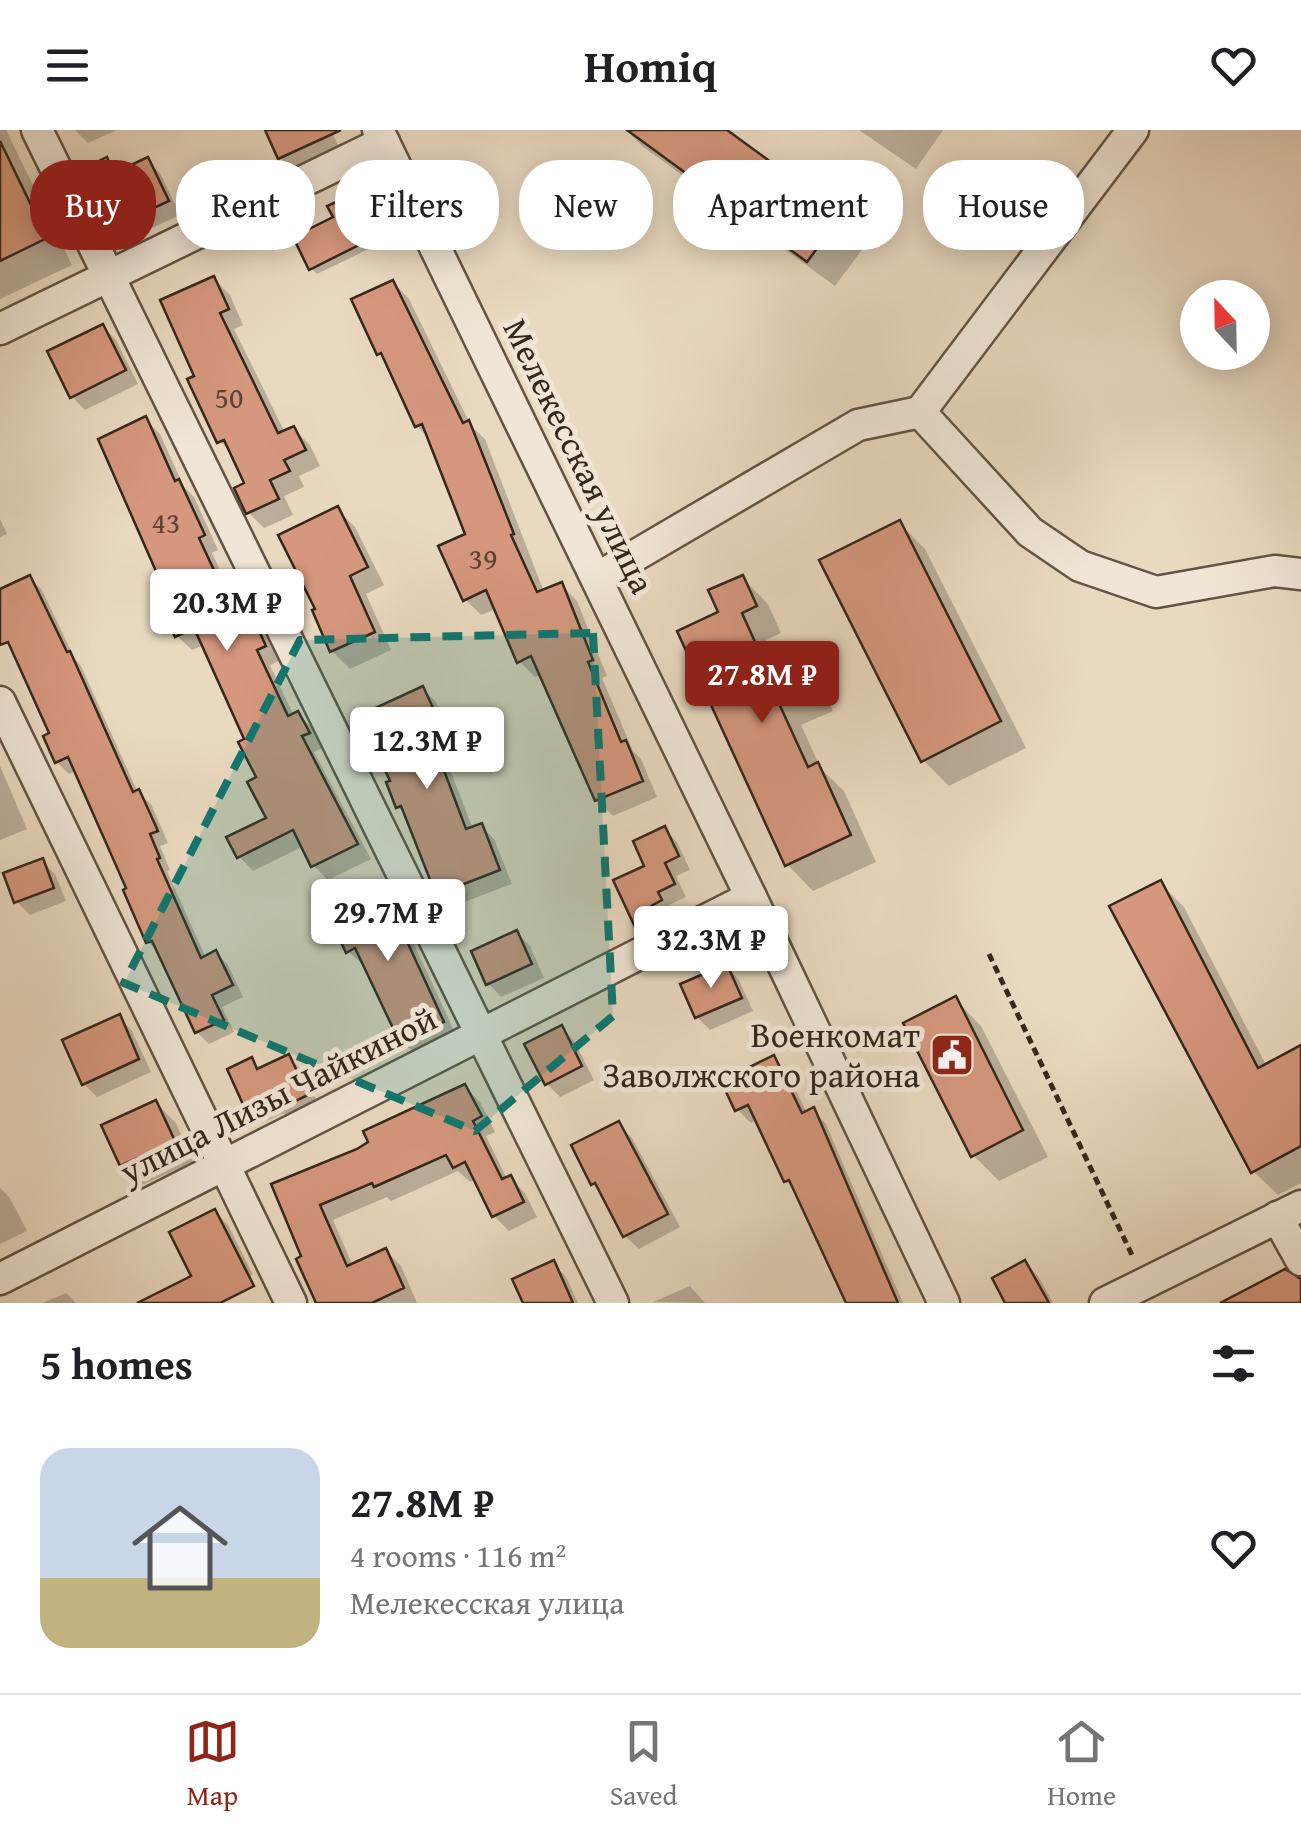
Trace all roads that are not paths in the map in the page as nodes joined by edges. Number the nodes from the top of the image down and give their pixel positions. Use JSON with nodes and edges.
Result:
{"nodes":[{"id":1,"x":37,"y":130,"type":"edge"},
{"id":2,"x":1134,"y":130,"type":"edge"},
{"id":3,"x":381,"y":136,"type":"edge"},
{"id":4,"x":109,"y":276,"type":"junction"},
{"id":5,"x":0,"y":330,"type":"edge"},
{"id":6,"x":920,"y":412,"type":"junction"},
{"id":7,"x":1301,"y":574,"type":"edge"},
{"id":8,"x":597,"y":578,"type":"junction"},
{"id":9,"x":0,"y":702,"type":"edge"},
{"id":10,"x":751,"y":897,"type":"junction"},
{"id":11,"x":482,"y":1034,"type":"junction"},
{"id":12,"x":224,"y":1165,"type":"junction"},
{"id":13,"x":1289,"y":1211,"type":"edge"},
{"id":14,"x":1301,"y":1260,"type":"edge"},
{"id":15,"x":0,"y":1278,"type":"edge"},
{"id":16,"x":291,"y":1303,"type":"edge"},
{"id":17,"x":613,"y":1303,"type":"edge"},
{"id":18,"x":944,"y":1303,"type":"edge"},
{"id":19,"x":1104,"y":1303,"type":"edge"}],
"edges":[{"from":1,"to":4,"type":"street"},
{"from":2,"to":6,"type":"street"},
{"from":3,"to":4,"type":"street"},
{"from":3,"to":8,"type":"street","name":"Мелекесская улица"},
{"from":4,"to":5,"type":"street"},
{"from":4,"to":11,"type":"street"},
{"from":6,"to":7,"type":"street"},
{"from":6,"to":8,"type":"street"},
{"from":8,"to":10,"type":"street","name":"Мелекесская улица"},
{"from":9,"to":12,"type":"street"},
{"from":10,"to":11,"type":"street","name":"улица Лизы Чайкиной"},
{"from":10,"to":18,"type":"street","name":"Мелекесская улица"},
{"from":11,"to":12,"type":"street","name":"улица Лизы Чайкиной"},
{"from":11,"to":17,"type":"street"},
{"from":12,"to":15,"type":"street","name":"улица Лизы Чайкиной"},
{"from":12,"to":16,"type":"street"},
{"from":13,"to":14,"type":"street"},
{"from":13,"to":19,"type":"street"}]}
